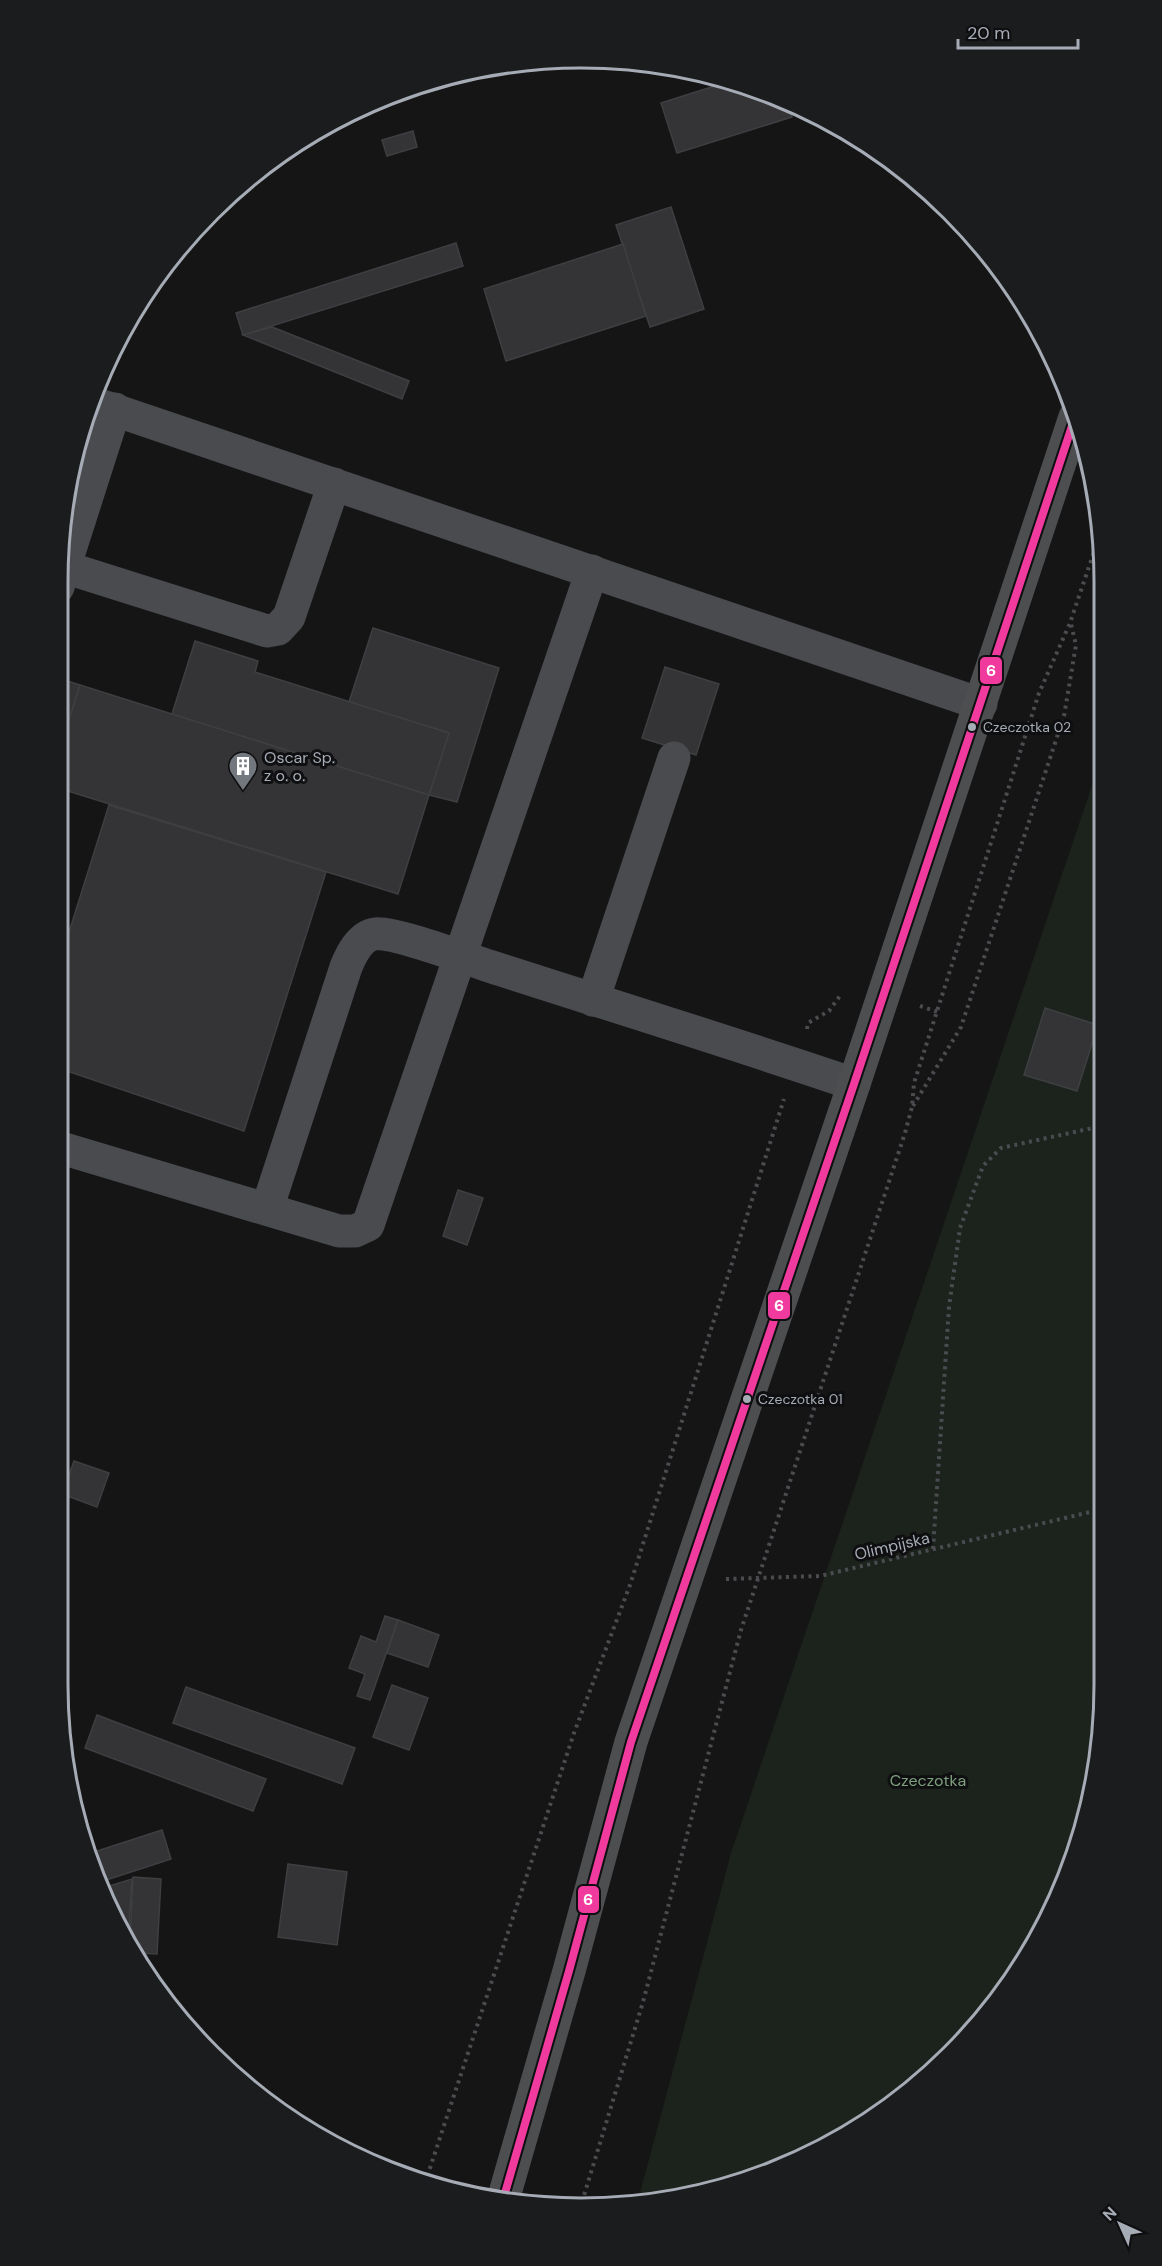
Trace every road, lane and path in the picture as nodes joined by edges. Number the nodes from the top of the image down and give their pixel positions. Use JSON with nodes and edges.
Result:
{"nodes":[{"id":1,"x":103,"y":406,"type":"edge"},
{"id":2,"x":1071,"y":429,"type":"edge"},
{"id":3,"x":334,"y":484,"type":"junction"},
{"id":4,"x":69,"y":543,"type":"edge"},
{"id":5,"x":1093,"y":554,"type":"edge"},
{"id":6,"x":592,"y":571,"type":"junction"},
{"id":7,"x":68,"y":579,"type":"edge"},
{"id":8,"x":1070,"y":623,"type":"junction"},
{"id":9,"x":981,"y":704,"type":"junction"},
{"id":10,"x":674,"y":758,"type":"dead end"},
{"id":11,"x":460,"y":957,"type":"junction"},
{"id":12,"x":844,"y":989,"type":"dead end"},
{"id":13,"x":594,"y":1000,"type":"junction"},
{"id":14,"x":913,"y":1004,"type":"dead end"},
{"id":15,"x":938,"y":1012,"type":"junction"},
{"id":16,"x":795,"y":1065,"type":"junction"},
{"id":17,"x":854,"y":1084,"type":"junction"},
{"id":18,"x":912,"y":1107,"type":"junction"},
{"id":19,"x":1094,"y":1128,"type":"edge"},
{"id":20,"x":68,"y":1150,"type":"edge"},
{"id":21,"x":267,"y":1209,"type":"junction"},
{"id":22,"x":1094,"y":1511,"type":"edge"},
{"id":23,"x":933,"y":1550,"type":"junction"},
{"id":24,"x":759,"y":1576,"type":"junction"},
{"id":25,"x":683,"y":1582,"type":"junction"},
{"id":26,"x":427,"y":2175,"type":"edge"},
{"id":27,"x":505,"y":2193,"type":"edge"},
{"id":28,"x":583,"y":2198,"type":"edge"}],
"edges":[{"from":1,"to":3,"type":"lane"},
{"from":1,"to":4,"type":"lane"},
{"from":2,"to":9,"type":"main road"},
{"from":3,"to":6,"type":"lane"},
{"from":3,"to":7,"type":"lane"},
{"from":5,"to":8,"type":"path"},
{"from":6,"to":9,"type":"lane"},
{"from":6,"to":11,"type":"lane"},
{"from":8,"to":15,"type":"path"},
{"from":8,"to":18,"type":"path"},
{"from":9,"to":17,"type":"main road"},
{"from":10,"to":13,"type":"lane"},
{"from":11,"to":13,"type":"lane"},
{"from":11,"to":21,"type":"lane"},
{"from":11,"to":21,"type":"lane"},
{"from":12,"to":16,"type":"path"},
{"from":13,"to":16,"type":"lane"},
{"from":14,"to":15,"type":"path"},
{"from":15,"to":18,"type":"path"},
{"from":16,"to":17,"type":"lane"},
{"from":16,"to":26,"type":"path"},
{"from":17,"to":25,"type":"main road"},
{"from":18,"to":24,"type":"path"},
{"from":19,"to":23,"type":"path"},
{"from":20,"to":21,"type":"lane"},
{"from":22,"to":23,"type":"path","name":"Olimpijska"},
{"from":23,"to":24,"type":"path","name":"Olimpijska"},
{"from":24,"to":25,"type":"path","name":"Olimpijska"},
{"from":24,"to":28,"type":"path"},
{"from":25,"to":27,"type":"main road"}]}
